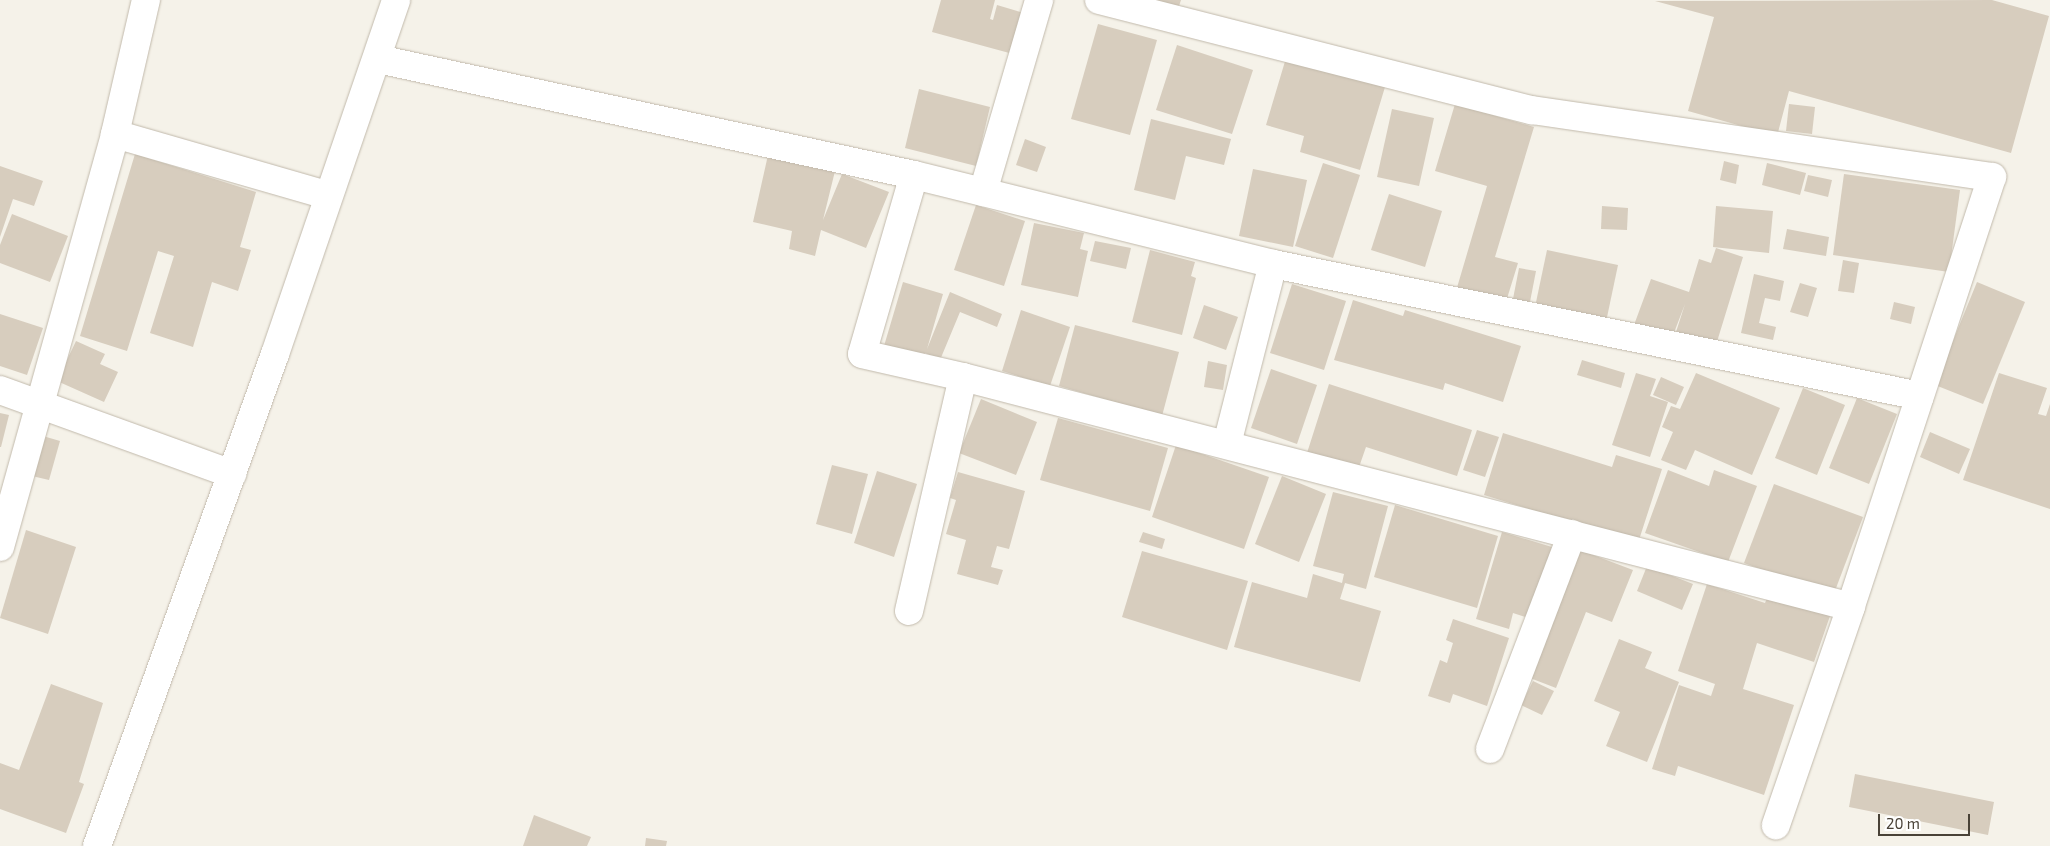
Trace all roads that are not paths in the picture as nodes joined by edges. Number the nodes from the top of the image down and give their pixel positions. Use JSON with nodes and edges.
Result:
{"nodes":[{"id":1,"x":146,"y":0,"type":"edge"},
{"id":2,"x":396,"y":0,"type":"edge"},
{"id":3,"x":1039,"y":0,"type":"edge"},
{"id":4,"x":1098,"y":0,"type":"edge"},
{"id":5,"x":378,"y":59,"type":"junction"},
{"id":6,"x":115,"y":134,"type":"junction"},
{"id":7,"x":914,"y":175,"type":"junction"},
{"id":8,"x":983,"y":192,"type":"junction"},
{"id":9,"x":327,"y":195,"type":"junction"},
{"id":10,"x":1273,"y":264,"type":"junction"},
{"id":11,"x":962,"y":377,"type":"junction"},
{"id":12,"x":0,"y":390,"type":"edge"},
{"id":13,"x":1920,"y":396,"type":"junction"},
{"id":14,"x":41,"y":403,"type":"junction"},
{"id":15,"x":1226,"y":444,"type":"junction"},
{"id":16,"x":232,"y":474,"type":"junction"},
{"id":17,"x":1572,"y":534,"type":"junction"},
{"id":18,"x":0,"y":547,"type":"edge"},
{"id":19,"x":1851,"y":607,"type":"junction"},
{"id":20,"x":909,"y":611,"type":"dead end"},
{"id":21,"x":1490,"y":749,"type":"dead end"},
{"id":22,"x":1776,"y":825,"type":"dead end"},
{"id":23,"x":96,"y":846,"type":"edge"}],
"edges":[{"from":1,"to":6,"type":"street"},
{"from":2,"to":5,"type":"street"},
{"from":3,"to":8,"type":"street"},
{"from":4,"to":13,"type":"street"},
{"from":5,"to":7,"type":"street"},
{"from":5,"to":9,"type":"street"},
{"from":6,"to":9,"type":"street"},
{"from":6,"to":14,"type":"street"},
{"from":7,"to":8,"type":"street"},
{"from":7,"to":11,"type":"street"},
{"from":8,"to":10,"type":"street"},
{"from":9,"to":16,"type":"street"},
{"from":10,"to":13,"type":"street"},
{"from":10,"to":15,"type":"street"},
{"from":11,"to":15,"type":"street"},
{"from":11,"to":20,"type":"street"},
{"from":12,"to":14,"type":"street"},
{"from":13,"to":19,"type":"street"},
{"from":14,"to":16,"type":"street"},
{"from":14,"to":18,"type":"street"},
{"from":15,"to":17,"type":"street"},
{"from":16,"to":23,"type":"street"},
{"from":17,"to":19,"type":"street"},
{"from":17,"to":21,"type":"street"},
{"from":19,"to":22,"type":"street"}]}
